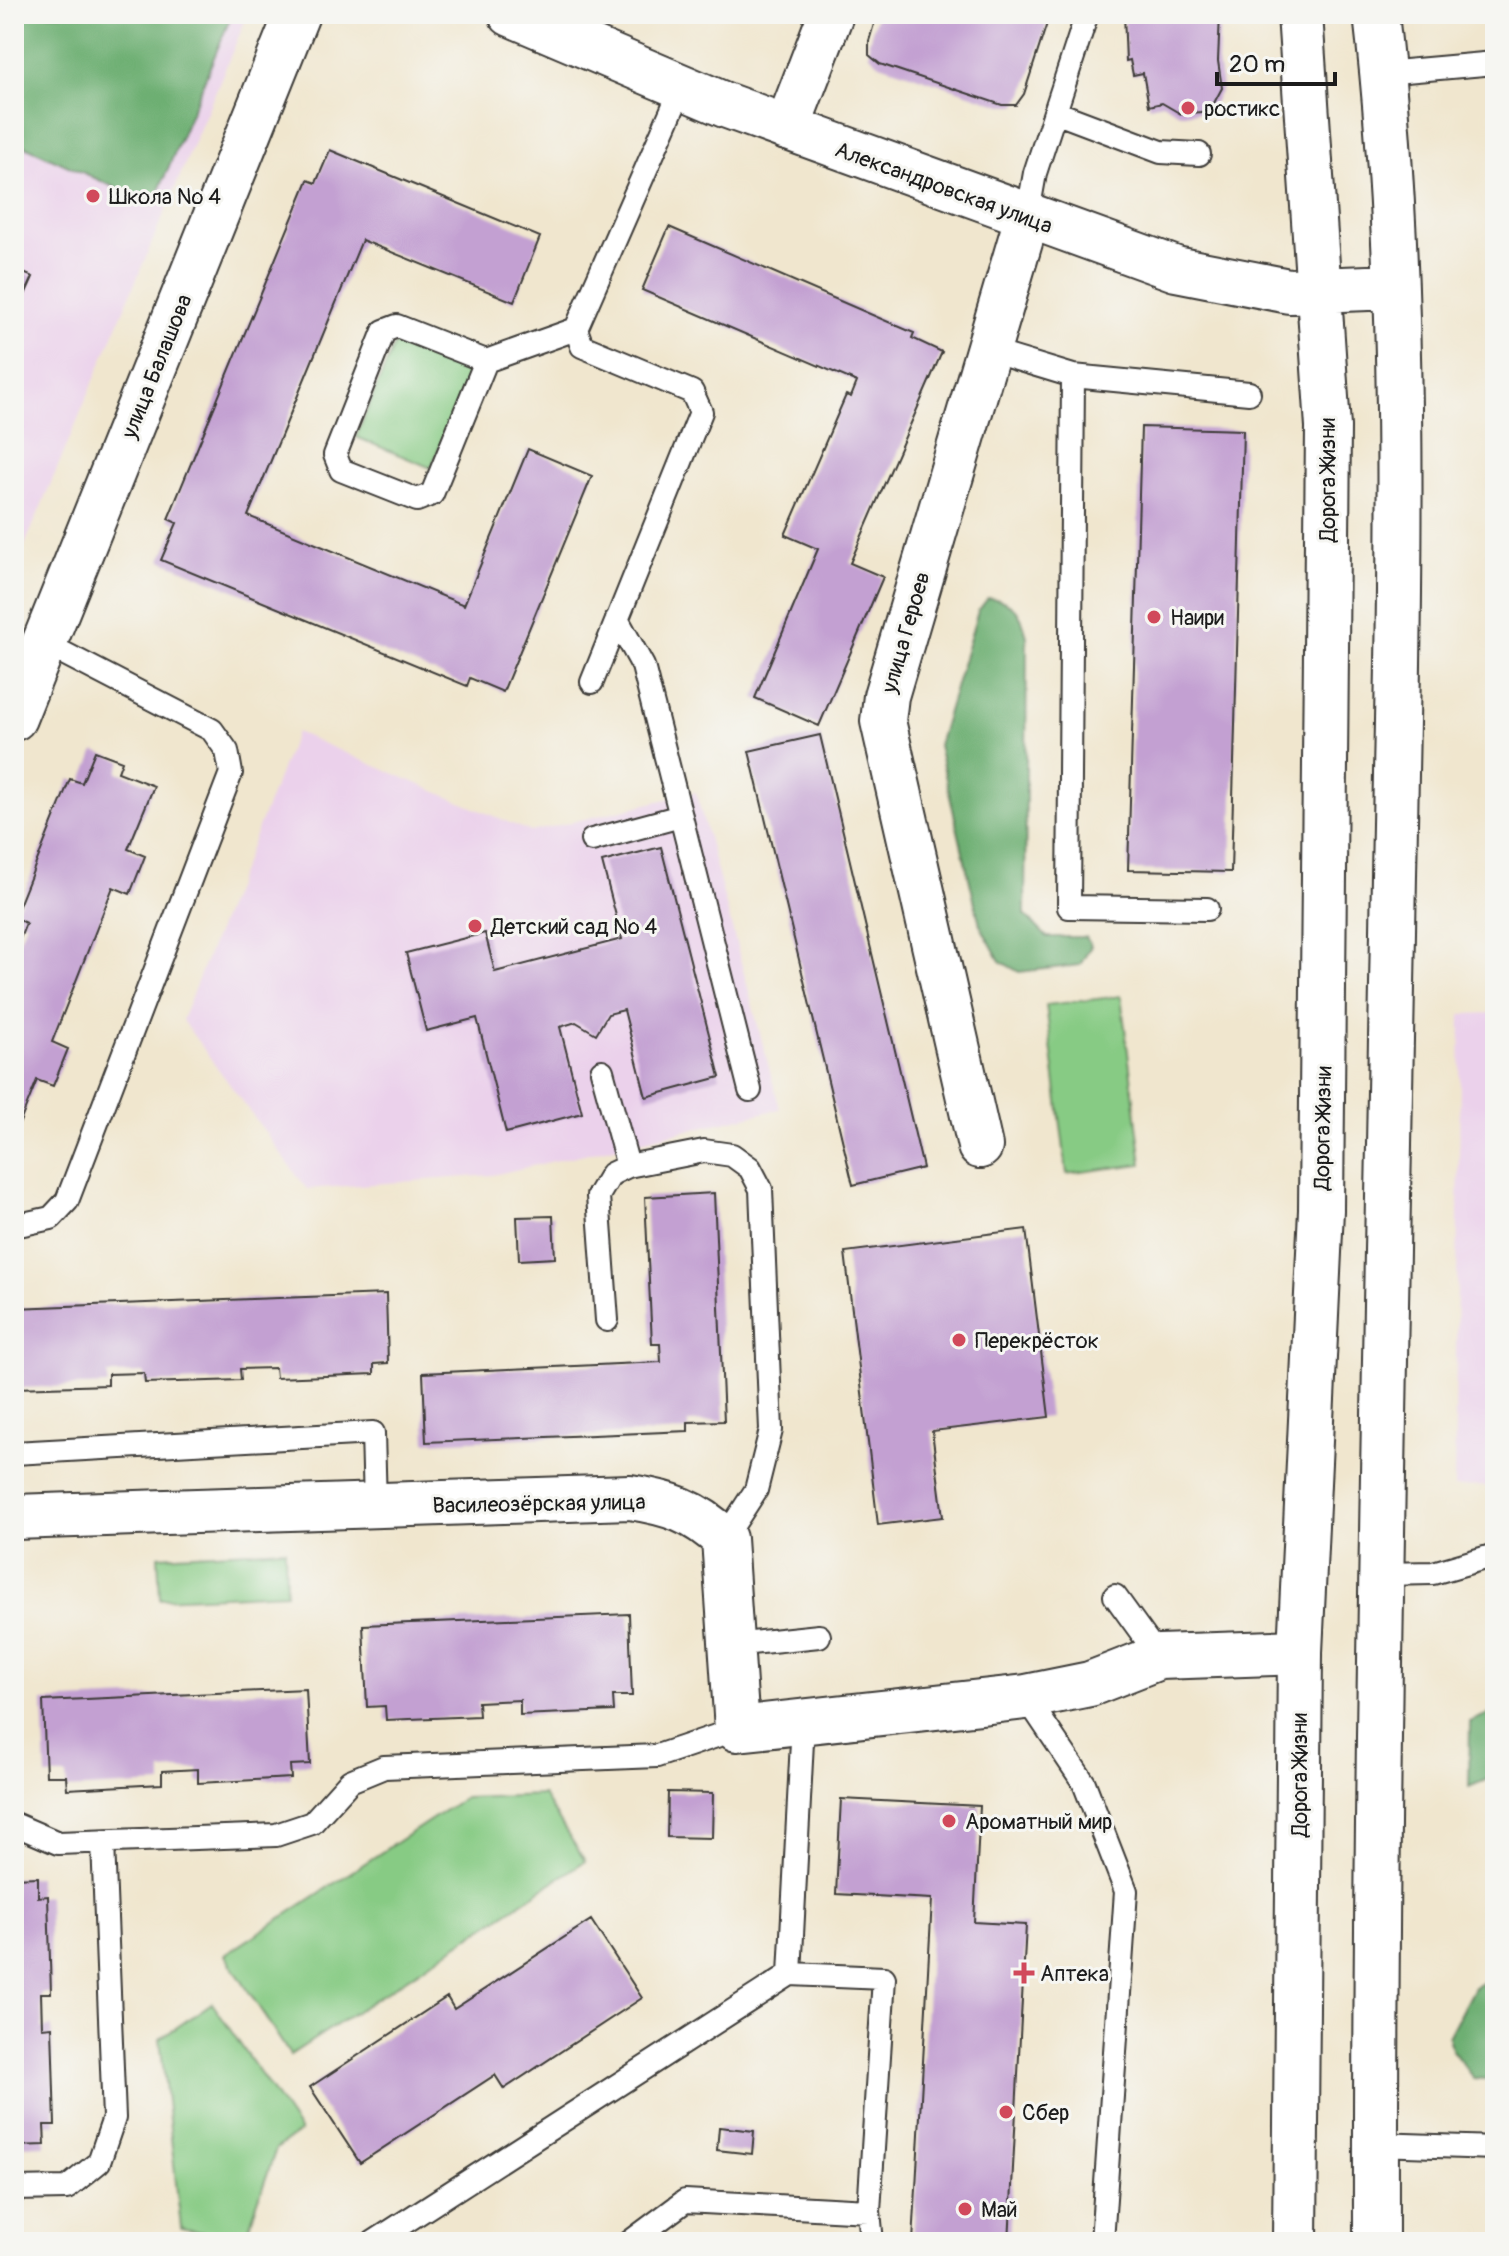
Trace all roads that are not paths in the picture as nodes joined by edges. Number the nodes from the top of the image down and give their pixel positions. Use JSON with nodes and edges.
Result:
{"nodes":[{"id":1,"x":297,"y":14,"type":"edge"},
{"id":2,"x":511,"y":14,"type":"edge"},
{"id":3,"x":831,"y":14,"type":"edge"},
{"id":4,"x":1087,"y":14,"type":"edge"},
{"id":5,"x":1300,"y":14,"type":"edge"},
{"id":6,"x":1376,"y":14,"type":"edge"},
{"id":7,"x":1495,"y":63,"type":"edge"},
{"id":8,"x":1383,"y":73,"type":"junction"},
{"id":9,"x":682,"y":87,"type":"junction"},
{"id":10,"x":1055,"y":112,"type":"junction"},
{"id":11,"x":787,"y":128,"type":"junction"},
{"id":12,"x":1199,"y":154,"type":"dead end"},
{"id":13,"x":1027,"y":218,"type":"junction"},
{"id":14,"x":1395,"y":287,"type":"junction"},
{"id":15,"x":1319,"y":290,"type":"junction"},
{"id":16,"x":576,"y":329,"type":"junction"},
{"id":17,"x":987,"y":350,"type":"junction"},
{"id":18,"x":486,"y":361,"type":"junction"},
{"id":19,"x":1073,"y":376,"type":"junction"},
{"id":20,"x":1249,"y":393,"type":"dead end"},
{"id":21,"x":617,"y":619,"type":"junction"},
{"id":22,"x":44,"y":643,"type":"junction"},
{"id":23,"x":592,"y":682,"type":"dead end"},
{"id":24,"x":14,"y":718,"type":"edge"},
{"id":25,"x":681,"y":816,"type":"junction"},
{"id":26,"x":592,"y":840,"type":"dead end"},
{"id":27,"x":1207,"y":909,"type":"dead end"},
{"id":28,"x":602,"y":1071,"type":"dead end"},
{"id":29,"x":750,"y":1090,"type":"dead end"},
{"id":30,"x":980,"y":1146,"type":"dead end"},
{"id":31,"x":628,"y":1166,"type":"junction"},
{"id":32,"x":14,"y":1226,"type":"edge"},
{"id":33,"x":607,"y":1320,"type":"dead end"},
{"id":34,"x":14,"y":1453,"type":"edge"},
{"id":35,"x":375,"y":1505,"type":"junction"},
{"id":36,"x":14,"y":1517,"type":"edge"},
{"id":37,"x":724,"y":1539,"type":"junction"},
{"id":38,"x":1495,"y":1555,"type":"edge"},
{"id":39,"x":1382,"y":1574,"type":"junction"},
{"id":40,"x":1115,"y":1596,"type":"dead end"},
{"id":41,"x":819,"y":1636,"type":"dead end"},
{"id":42,"x":732,"y":1645,"type":"junction"},
{"id":43,"x":1300,"y":1652,"type":"junction"},
{"id":44,"x":1159,"y":1657,"type":"junction"},
{"id":45,"x":1026,"y":1697,"type":"junction"},
{"id":46,"x":803,"y":1722,"type":"junction"},
{"id":47,"x":737,"y":1729,"type":"junction"},
{"id":48,"x":14,"y":1824,"type":"edge"},
{"id":49,"x":103,"y":1842,"type":"junction"},
{"id":50,"x":790,"y":1974,"type":"junction"},
{"id":51,"x":1376,"y":2144,"type":"junction"},
{"id":52,"x":1495,"y":2148,"type":"edge"},
{"id":53,"x":14,"y":2189,"type":"edge"},
{"id":54,"x":869,"y":2211,"type":"junction"},
{"id":55,"x":374,"y":2242,"type":"edge"},
{"id":56,"x":630,"y":2242,"type":"edge"},
{"id":57,"x":872,"y":2242,"type":"edge"},
{"id":58,"x":1102,"y":2242,"type":"edge"},
{"id":59,"x":1295,"y":2242,"type":"edge"},
{"id":60,"x":1376,"y":2242,"type":"edge"}],
"edges":[{"from":1,"to":22,"type":"main road","name":"улица Балашова"},
{"from":2,"to":9,"type":"main road","name":"Александровская улица"},
{"from":3,"to":11,"type":"main road"},
{"from":4,"to":10,"type":"lane"},
{"from":5,"to":15,"type":"main road","name":"Дорога Жизни"},
{"from":6,"to":8,"type":"main road"},
{"from":7,"to":8,"type":"lane"},
{"from":8,"to":14,"type":"main road"},
{"from":9,"to":11,"type":"main road","name":"Александровская улица"},
{"from":9,"to":16,"type":"lane"},
{"from":10,"to":12,"type":"lane"},
{"from":10,"to":13,"type":"lane"},
{"from":11,"to":13,"type":"main road","name":"Александровская улица"},
{"from":13,"to":15,"type":"main road","name":"Александровская улица"},
{"from":13,"to":17,"type":"main road","name":"улица Героев"},
{"from":14,"to":15,"type":"main road","name":"Александровская улица"},
{"from":14,"to":39,"type":"main road"},
{"from":15,"to":43,"type":"main road","name":"Дорога Жизни"},
{"from":16,"to":18,"type":"lane"},
{"from":16,"to":21,"type":"lane"},
{"from":17,"to":19,"type":"lane"},
{"from":17,"to":30,"type":"main road","name":"улица Героев"},
{"from":18,"to":18,"type":"lane"},
{"from":19,"to":20,"type":"lane"},
{"from":19,"to":27,"type":"lane"},
{"from":21,"to":23,"type":"lane"},
{"from":21,"to":25,"type":"lane"},
{"from":22,"to":24,"type":"main road","name":"улица Балашова"},
{"from":22,"to":32,"type":"lane"},
{"from":25,"to":26,"type":"lane"},
{"from":25,"to":29,"type":"lane"},
{"from":28,"to":31,"type":"lane"},
{"from":31,"to":33,"type":"lane"},
{"from":31,"to":37,"type":"lane"},
{"from":34,"to":35,"type":"lane"},
{"from":35,"to":36,"type":"main road","name":"Василеозёрская улица"},
{"from":35,"to":37,"type":"main road","name":"Василеозёрская улица"},
{"from":37,"to":42,"type":"main road"},
{"from":38,"to":39,"type":"lane"},
{"from":39,"to":51,"type":"main road"},
{"from":40,"to":44,"type":"lane"},
{"from":41,"to":42,"type":"lane"},
{"from":42,"to":47,"type":"main road"},
{"from":43,"to":44,"type":"main road"},
{"from":43,"to":59,"type":"main road","name":"Дорога Жизни"},
{"from":44,"to":45,"type":"main road"},
{"from":45,"to":46,"type":"main road"},
{"from":45,"to":58,"type":"lane"},
{"from":46,"to":47,"type":"main road"},
{"from":46,"to":50,"type":"lane"},
{"from":47,"to":49,"type":"lane"},
{"from":48,"to":49,"type":"lane"},
{"from":49,"to":53,"type":"lane"},
{"from":50,"to":54,"type":"lane"},
{"from":50,"to":55,"type":"lane"},
{"from":51,"to":52,"type":"lane"},
{"from":51,"to":60,"type":"main road"},
{"from":54,"to":56,"type":"lane"},
{"from":54,"to":57,"type":"lane"}]}
